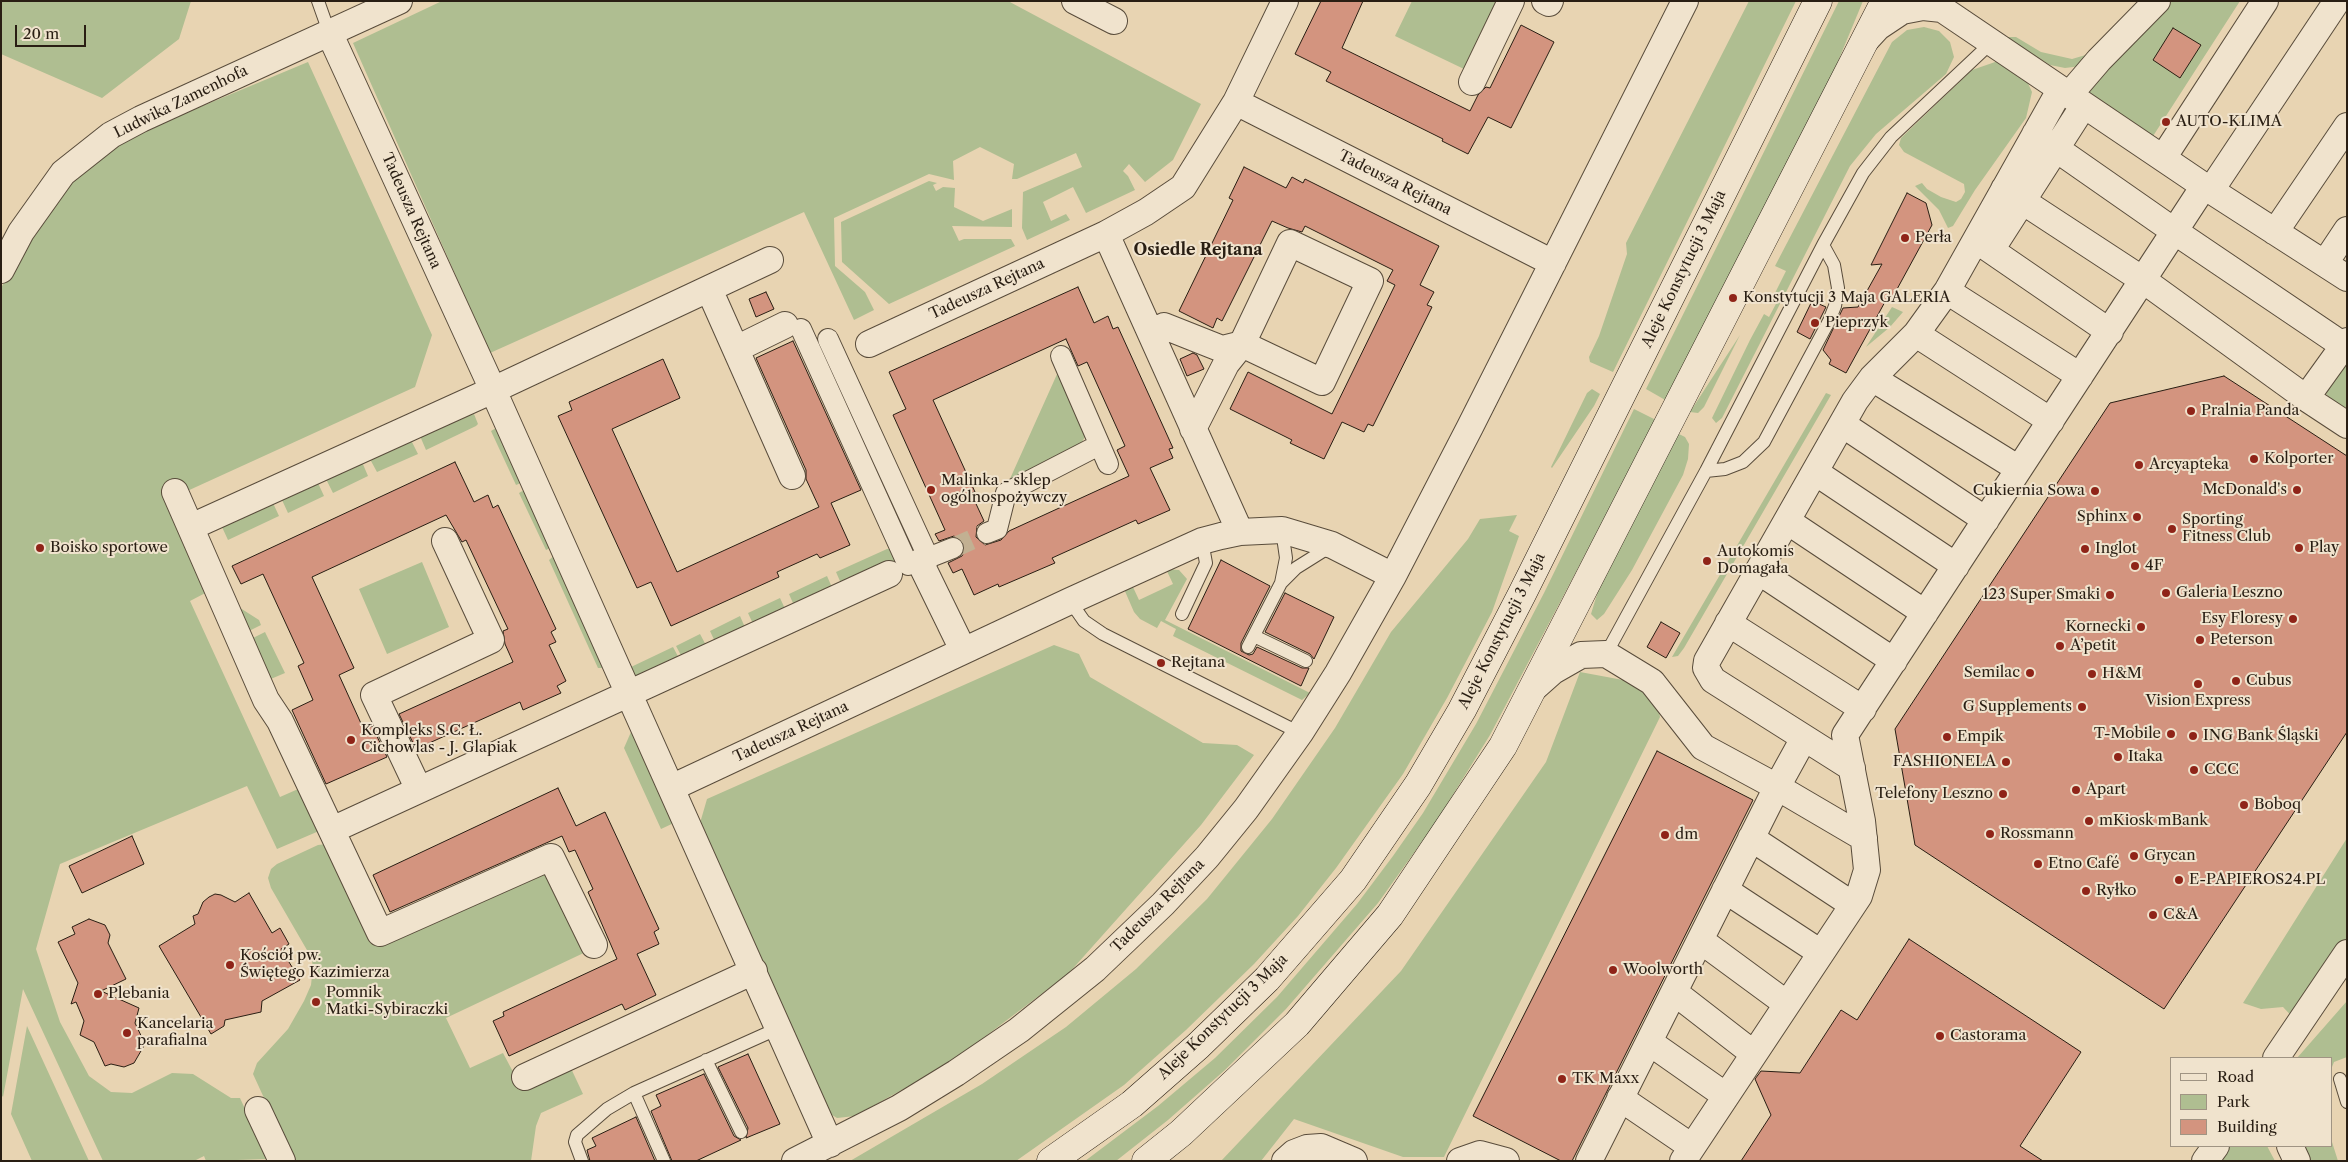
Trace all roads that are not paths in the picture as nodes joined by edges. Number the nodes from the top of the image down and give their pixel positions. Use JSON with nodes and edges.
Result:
{"nodes":[{"id":1,"x":318,"y":1,"type":"edge"},
{"id":2,"x":399,"y":1,"type":"edge"},
{"id":3,"x":1075,"y":1,"type":"edge"},
{"id":4,"x":1285,"y":1,"type":"edge"},
{"id":5,"x":1511,"y":1,"type":"edge"},
{"id":6,"x":1545,"y":1,"type":"edge"},
{"id":7,"x":1550,"y":1,"type":"edge"},
{"id":8,"x":1685,"y":1,"type":"edge"},
{"id":9,"x":1818,"y":1,"type":"edge"},
{"id":10,"x":1885,"y":1,"type":"edge"},
{"id":11,"x":2157,"y":1,"type":"edge"},
{"id":12,"x":2265,"y":1,"type":"edge"},
{"id":13,"x":2338,"y":1,"type":"edge"},
{"id":14,"x":1937,"y":5,"type":"edge"},
{"id":15,"x":2347,"y":5,"type":"edge"},
{"id":16,"x":1114,"y":21,"type":"dead end"},
{"id":17,"x":330,"y":32,"type":"junction"},
{"id":18,"x":1864,"y":42,"type":"junction"},
{"id":19,"x":1991,"y":43,"type":"junction"},
{"id":20,"x":1472,"y":82,"type":"dead end"},
{"id":21,"x":2071,"y":96,"type":"junction"},
{"id":22,"x":1236,"y":102,"type":"junction"},
{"id":23,"x":2347,"y":126,"type":"edge"},
{"id":24,"x":2046,"y":141,"type":"junction"},
{"id":25,"x":2163,"y":158,"type":"junction"},
{"id":26,"x":2207,"y":188,"type":"junction"},
{"id":27,"x":2013,"y":195,"type":"junction"},
{"id":28,"x":2347,"y":230,"type":"edge"},
{"id":29,"x":2174,"y":231,"type":"junction"},
{"id":30,"x":2276,"y":232,"type":"junction"},
{"id":31,"x":1106,"y":234,"type":"junction"},
{"id":32,"x":1823,"y":245,"type":"junction"},
{"id":33,"x":1983,"y":245,"type":"junction"},
{"id":34,"x":770,"y":260,"type":"dead end"},
{"id":35,"x":1553,"y":263,"type":"junction"},
{"id":36,"x":2325,"y":264,"type":"junction"},
{"id":37,"x":1,"y":270,"type":"edge"},
{"id":38,"x":2347,"y":278,"type":"edge"},
{"id":39,"x":2143,"y":280,"type":"junction"},
{"id":40,"x":709,"y":289,"type":"junction"},
{"id":41,"x":1947,"y":290,"type":"junction"},
{"id":42,"x":793,"y":327,"type":"joint"},
{"id":43,"x":2110,"y":332,"type":"junction"},
{"id":44,"x":1151,"y":334,"type":"junction"},
{"id":45,"x":1916,"y":334,"type":"junction"},
{"id":46,"x":828,"y":339,"type":"dead end"},
{"id":47,"x":2345,"y":343,"type":"edge"},
{"id":48,"x":869,"y":344,"type":"dead end"},
{"id":49,"x":1242,"y":344,"type":"junction"},
{"id":50,"x":736,"y":349,"type":"junction"},
{"id":51,"x":1061,"y":356,"type":"dead end"},
{"id":52,"x":2080,"y":376,"type":"junction"},
{"id":53,"x":1872,"y":378,"type":"junction"},
{"id":54,"x":493,"y":390,"type":"junction"},
{"id":55,"x":2306,"y":398,"type":"junction"},
{"id":56,"x":2051,"y":421,"type":"junction"},
{"id":57,"x":1842,"y":424,"type":"junction"},
{"id":58,"x":2347,"y":425,"type":"edge"},
{"id":59,"x":1194,"y":429,"type":"junction"},
{"id":60,"x":1099,"y":445,"type":"junction"},
{"id":61,"x":1108,"y":464,"type":"dead end"},
{"id":62,"x":2019,"y":469,"type":"junction"},
{"id":63,"x":1706,"y":471,"type":"junction"},
{"id":64,"x":1815,"y":472,"type":"junction"},
{"id":65,"x":792,"y":476,"type":"dead end"},
{"id":66,"x":176,"y":492,"type":"dead end"},
{"id":67,"x":1986,"y":520,"type":"junction"},
{"id":68,"x":1786,"y":521,"type":"junction"},
{"id":69,"x":191,"y":527,"type":"junction"},
{"id":70,"x":1282,"y":530,"type":"junction"},
{"id":71,"x":1240,"y":532,"type":"junction"},
{"id":72,"x":988,"y":533,"type":"tunnel mouth"},
{"id":73,"x":445,"y":541,"type":"dead end"},
{"id":74,"x":1202,"y":541,"type":"junction"},
{"id":75,"x":1332,"y":545,"type":"junction"},
{"id":76,"x":953,"y":548,"type":"tunnel mouth"},
{"id":77,"x":912,"y":565,"type":"junction"},
{"id":78,"x":1956,"y":566,"type":"junction"},
{"id":79,"x":1758,"y":571,"type":"junction"},
{"id":80,"x":1392,"y":576,"type":"junction"},
{"id":81,"x":1281,"y":583,"type":"junction"},
{"id":82,"x":1070,"y":601,"type":"junction"},
{"id":83,"x":1925,"y":613,"type":"junction"},
{"id":84,"x":1182,"y":614,"type":"dead end"},
{"id":85,"x":1728,"y":623,"type":"junction"},
{"id":86,"x":964,"y":650,"type":"junction"},
{"id":87,"x":1606,"y":654,"type":"junction"},
{"id":88,"x":1306,"y":661,"type":"dead end"},
{"id":89,"x":1894,"y":661,"type":"junction"},
{"id":90,"x":1534,"y":687,"type":"junction"},
{"id":91,"x":630,"y":695,"type":"junction"},
{"id":92,"x":1862,"y":709,"type":"junction"},
{"id":93,"x":1300,"y":733,"type":"junction"},
{"id":94,"x":1804,"y":738,"type":"junction"},
{"id":95,"x":1852,"y":768,"type":"junction"},
{"id":96,"x":1777,"y":787,"type":"junction"},
{"id":97,"x":671,"y":788,"type":"junction"},
{"id":98,"x":419,"y":790,"type":"junction"},
{"id":99,"x":332,"y":830,"type":"junction"},
{"id":100,"x":1751,"y":838,"type":"junction"},
{"id":101,"x":1864,"y":838,"type":"junction"},
{"id":102,"x":1725,"y":890,"type":"junction"},
{"id":103,"x":1853,"y":905,"type":"junction"},
{"id":104,"x":1700,"y":940,"type":"junction"},
{"id":105,"x":594,"y":945,"type":"dead end"},
{"id":106,"x":1820,"y":953,"type":"junction"},
{"id":107,"x":2347,"y":953,"type":"edge"},
{"id":108,"x":754,"y":971,"type":"junction"},
{"id":109,"x":1674,"y":992,"type":"junction"},
{"id":110,"x":1787,"y":1004,"type":"junction"},
{"id":111,"x":778,"y":1028,"type":"junction"},
{"id":112,"x":1648,"y":1042,"type":"junction"},
{"id":113,"x":1754,"y":1054,"type":"junction"},
{"id":114,"x":2277,"y":1057,"type":"edge"},
{"id":115,"x":706,"y":1060,"type":"junction"},
{"id":116,"x":525,"y":1077,"type":"dead end"},
{"id":117,"x":2340,"y":1079,"type":"dead end"},
{"id":118,"x":634,"y":1094,"type":"junction"},
{"id":119,"x":1726,"y":1096,"type":"junction"},
{"id":120,"x":1620,"y":1098,"type":"junction"},
{"id":121,"x":2347,"y":1102,"type":"edge"},
{"id":122,"x":258,"y":1110,"type":"dead end"},
{"id":123,"x":741,"y":1132,"type":"dead end"},
{"id":124,"x":830,"y":1144,"type":"junction"},
{"id":125,"x":2215,"y":1147,"type":"edge"},
{"id":126,"x":2290,"y":1147,"type":"edge"},
{"id":127,"x":1296,"y":1154,"type":"edge"},
{"id":128,"x":1687,"y":1154,"type":"edge"},
{"id":129,"x":1598,"y":1157,"type":"edge"},
{"id":130,"x":1351,"y":1159,"type":"edge"},
{"id":131,"x":282,"y":1161,"type":"edge"},
{"id":132,"x":582,"y":1161,"type":"edge"},
{"id":133,"x":664,"y":1161,"type":"edge"},
{"id":134,"x":795,"y":1161,"type":"edge"},
{"id":135,"x":1051,"y":1161,"type":"edge"},
{"id":136,"x":1146,"y":1161,"type":"edge"},
{"id":137,"x":1460,"y":1161,"type":"edge"},
{"id":138,"x":1506,"y":1161,"type":"edge"},
{"id":139,"x":2205,"y":1161,"type":"edge"},
{"id":140,"x":2297,"y":1161,"type":"edge"}],
"edges":[{"from":1,"to":17,"type":"lane"},
{"from":2,"to":17,"type":"street","name":"Ludwika Zamenhofa"},
{"from":3,"to":16,"type":"street"},
{"from":4,"to":22,"type":"street","name":"Tadeusza Rejtana"},
{"from":5,"to":20,"type":"street"},
{"from":6,"to":7,"type":"street"},
{"from":8,"to":35,"type":"street","name":"Tadeusza Rejtana"},
{"from":9,"to":135,"type":"main road","name":"Aleje Konstytucji 3 Maja"},
{"from":10,"to":18,"type":"main road"},
{"from":11,"to":21,"type":"street"},
{"from":12,"to":25,"type":"street"},
{"from":13,"to":15,"type":"street"},
{"from":13,"to":26,"type":"street"},
{"from":14,"to":18,"type":"street"},
{"from":14,"to":19,"type":"street"},
{"from":17,"to":37,"type":"street","name":"Ludwika Zamenhofa"},
{"from":17,"to":54,"type":"street","name":"Tadeusza Rejtana"},
{"from":18,"to":90,"type":"main road"},
{"from":19,"to":21,"type":"street"},
{"from":19,"to":32,"type":"lane"},
{"from":21,"to":24,"type":"street"},
{"from":21,"to":25,"type":"street"},
{"from":22,"to":31,"type":"street","name":"Tadeusza Rejtana"},
{"from":22,"to":35,"type":"street","name":"Tadeusza Rejtana"},
{"from":23,"to":30,"type":"street"},
{"from":24,"to":27,"type":"street"},
{"from":24,"to":29,"type":"street"},
{"from":25,"to":26,"type":"street"},
{"from":26,"to":29,"type":"street"},
{"from":26,"to":30,"type":"street"},
{"from":27,"to":33,"type":"street"},
{"from":27,"to":39,"type":"street"},
{"from":28,"to":36,"type":"street"},
{"from":29,"to":39,"type":"street"},
{"from":29,"to":47,"type":"street"},
{"from":30,"to":36,"type":"street"},
{"from":31,"to":44,"type":"street"},
{"from":31,"to":48,"type":"street","name":"Tadeusza Rejtana"},
{"from":32,"to":63,"type":"lane"},
{"from":32,"to":63,"type":"lane"},
{"from":33,"to":41,"type":"street"},
{"from":33,"to":43,"type":"street"},
{"from":34,"to":40,"type":"street"},
{"from":35,"to":80,"type":"street","name":"Tadeusza Rejtana"},
{"from":36,"to":38,"type":"street"},
{"from":39,"to":43,"type":"street"},
{"from":39,"to":55,"type":"street"},
{"from":40,"to":50,"type":"street"},
{"from":40,"to":54,"type":"street"},
{"from":41,"to":45,"type":"street"},
{"from":41,"to":52,"type":"street"},
{"from":42,"to":50,"type":"street"},
{"from":42,"to":77,"type":"street"},
{"from":43,"to":52,"type":"street"},
{"from":44,"to":49,"type":"street"},
{"from":44,"to":59,"type":"street"},
{"from":45,"to":53,"type":"street"},
{"from":45,"to":56,"type":"street"},
{"from":46,"to":77,"type":"street"},
{"from":47,"to":55,"type":"street"},
{"from":49,"to":49,"type":"street"},
{"from":49,"to":59,"type":"street"},
{"from":50,"to":65,"type":"street"},
{"from":51,"to":60,"type":"street"},
{"from":52,"to":56,"type":"street"},
{"from":53,"to":57,"type":"street"},
{"from":53,"to":62,"type":"street"},
{"from":54,"to":69,"type":"street"},
{"from":54,"to":91,"type":"street","name":"Tadeusza Rejtana"},
{"from":55,"to":58,"type":"street"},
{"from":56,"to":62,"type":"street"},
{"from":57,"to":64,"type":"street"},
{"from":57,"to":67,"type":"street"},
{"from":59,"to":71,"type":"street"},
{"from":60,"to":61,"type":"street"},
{"from":60,"to":72,"type":"street"},
{"from":62,"to":67,"type":"street"},
{"from":63,"to":87,"type":"lane"},
{"from":64,"to":68,"type":"street"},
{"from":64,"to":78,"type":"street"},
{"from":66,"to":69,"type":"street"},
{"from":67,"to":78,"type":"street"},
{"from":68,"to":79,"type":"street"},
{"from":68,"to":83,"type":"street"},
{"from":69,"to":99,"type":"street"},
{"from":70,"to":71,"type":"street","name":"Tadeusza Rejtana"},
{"from":70,"to":75,"type":"street","name":"Tadeusza Rejtana"},
{"from":70,"to":81,"type":"lane"},
{"from":71,"to":74,"type":"street","name":"Tadeusza Rejtana"},
{"from":73,"to":98,"type":"street"},
{"from":74,"to":82,"type":"street","name":"Tadeusza Rejtana"},
{"from":74,"to":84,"type":"lane"},
{"from":75,"to":80,"type":"street","name":"Tadeusza Rejtana"},
{"from":75,"to":81,"type":"lane"},
{"from":76,"to":77,"type":"street"},
{"from":77,"to":86,"type":"street"},
{"from":77,"to":91,"type":"street"},
{"from":78,"to":83,"type":"street"},
{"from":79,"to":85,"type":"street"},
{"from":79,"to":89,"type":"street"},
{"from":80,"to":93,"type":"street","name":"Tadeusza Rejtana"},
{"from":81,"to":88,"type":"lane"},
{"from":82,"to":86,"type":"street","name":"Tadeusza Rejtana"},
{"from":82,"to":93,"type":"lane"},
{"from":83,"to":89,"type":"street"},
{"from":85,"to":92,"type":"street"},
{"from":85,"to":94,"type":"street"},
{"from":86,"to":97,"type":"street","name":"Tadeusza Rejtana"},
{"from":87,"to":90,"type":"street"},
{"from":87,"to":96,"type":"street"},
{"from":89,"to":92,"type":"street"},
{"from":90,"to":136,"type":"main road"},
{"from":91,"to":97,"type":"street","name":"Tadeusza Rejtana"},
{"from":91,"to":98,"type":"street"},
{"from":92,"to":95,"type":"street"},
{"from":93,"to":124,"type":"street","name":"Tadeusza Rejtana"},
{"from":94,"to":95,"type":"street"},
{"from":94,"to":96,"type":"street"},
{"from":95,"to":101,"type":"street"},
{"from":96,"to":100,"type":"street"},
{"from":96,"to":101,"type":"street"},
{"from":97,"to":108,"type":"street","name":"Tadeusza Rejtana"},
{"from":98,"to":99,"type":"street"},
{"from":99,"to":105,"type":"street"},
{"from":100,"to":102,"type":"street"},
{"from":100,"to":103,"type":"street"},
{"from":101,"to":103,"type":"street"},
{"from":102,"to":104,"type":"street"},
{"from":102,"to":106,"type":"street"},
{"from":103,"to":106,"type":"street"},
{"from":104,"to":109,"type":"street"},
{"from":104,"to":110,"type":"street"},
{"from":106,"to":110,"type":"street"},
{"from":107,"to":114,"type":"street"},
{"from":108,"to":111,"type":"street","name":"Tadeusza Rejtana"},
{"from":108,"to":116,"type":"street"},
{"from":109,"to":112,"type":"street"},
{"from":109,"to":113,"type":"street"},
{"from":110,"to":113,"type":"street"},
{"from":111,"to":115,"type":"lane"},
{"from":111,"to":124,"type":"street","name":"Tadeusza Rejtana"},
{"from":112,"to":119,"type":"street"},
{"from":112,"to":120,"type":"street"},
{"from":113,"to":119,"type":"street"},
{"from":115,"to":118,"type":"lane"},
{"from":115,"to":123,"type":"lane"},
{"from":117,"to":121,"type":"lane"},
{"from":118,"to":132,"type":"lane"},
{"from":118,"to":133,"type":"lane"},
{"from":119,"to":128,"type":"street"},
{"from":120,"to":128,"type":"street"},
{"from":120,"to":129,"type":"street"},
{"from":122,"to":131,"type":"street"},
{"from":124,"to":134,"type":"street","name":"Tadeusza Rejtana"},
{"from":125,"to":139,"type":"street"},
{"from":126,"to":140,"type":"street"},
{"from":127,"to":130,"type":"street"},
{"from":137,"to":138,"type":"street"}]}
